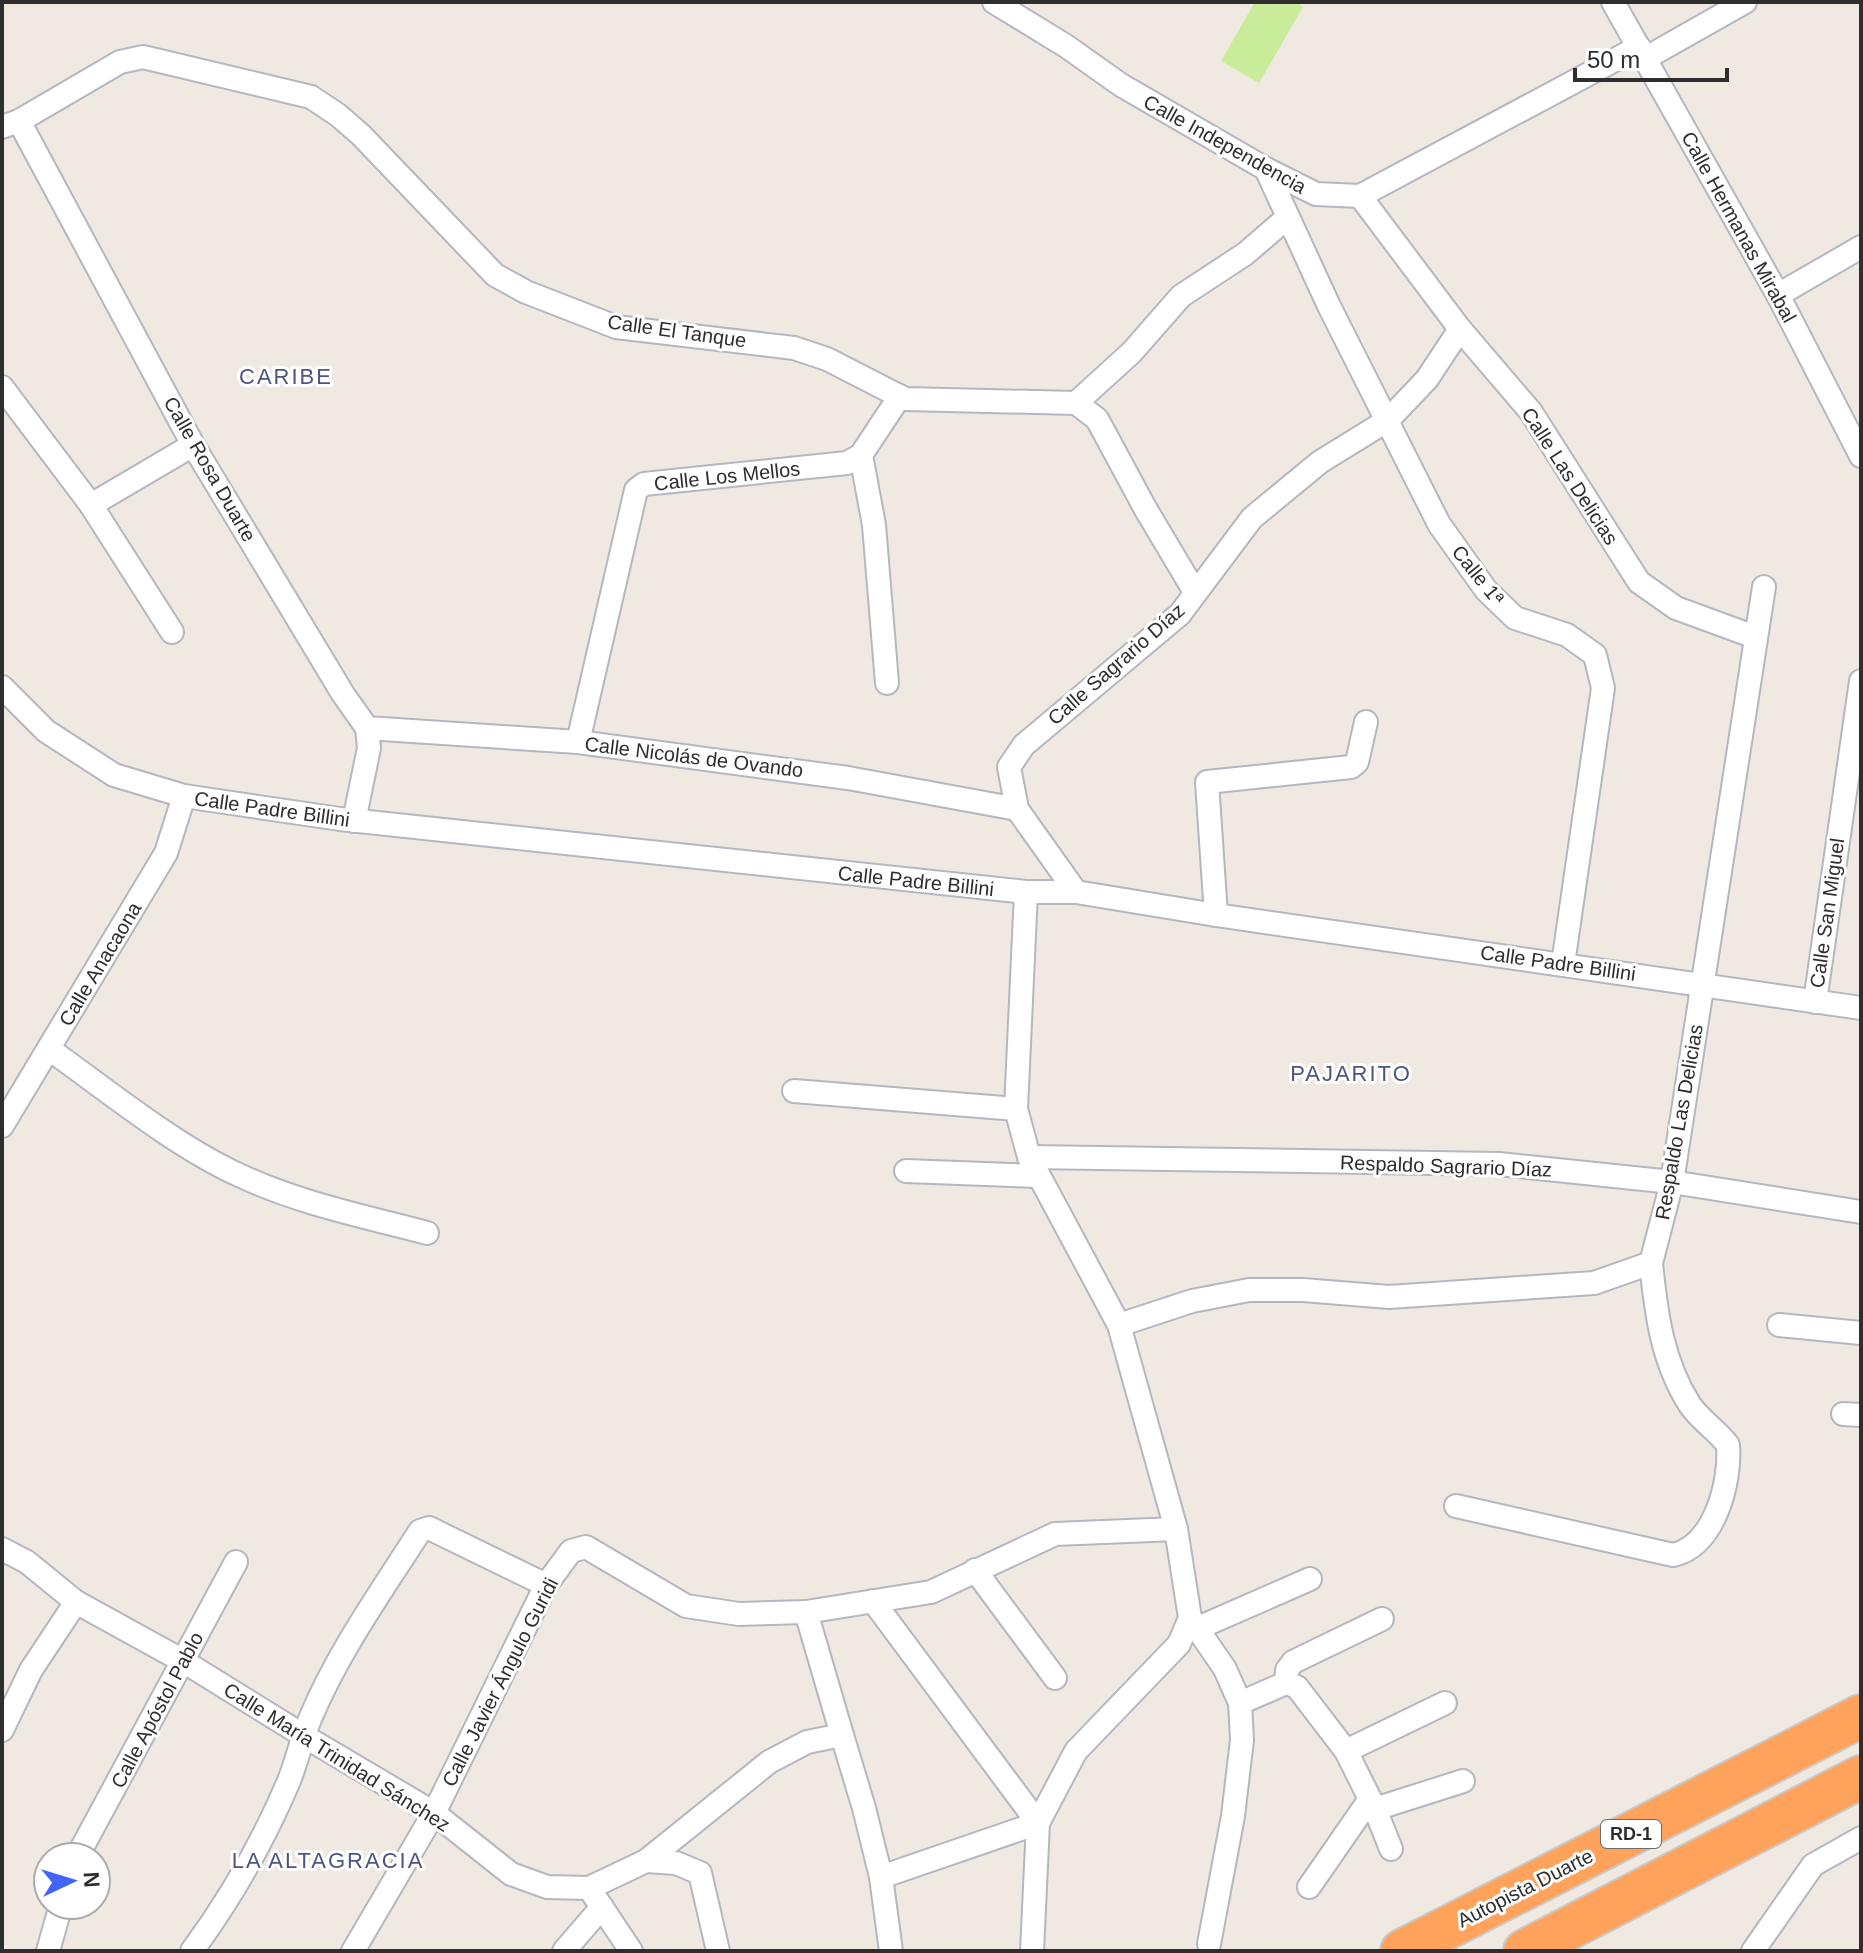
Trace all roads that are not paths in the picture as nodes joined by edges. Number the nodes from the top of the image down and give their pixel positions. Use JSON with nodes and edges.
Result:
{"nodes":[{"id":1,"x":1613,"y":2,"type":"edge"},
{"id":2,"x":1745,"y":2,"type":"edge"},
{"id":3,"x":1007,"y":5,"type":"edge"},
{"id":4,"x":1642,"y":52,"type":"junction"},
{"id":5,"x":11,"y":124,"type":"edge"},
{"id":6,"x":1266,"y":169,"type":"junction"},
{"id":7,"x":1360,"y":196,"type":"junction"},
{"id":8,"x":1288,"y":217,"type":"junction"},
{"id":9,"x":1861,"y":247,"type":"edge"},
{"id":10,"x":1778,"y":295,"type":"junction"},
{"id":11,"x":1460,"y":329,"type":"junction"},
{"id":12,"x":2,"y":387,"type":"edge"},
{"id":13,"x":900,"y":396,"type":"junction"},
{"id":14,"x":1076,"y":403,"type":"junction"},
{"id":15,"x":1388,"y":420,"type":"junction"},
{"id":16,"x":193,"y":445,"type":"junction"},
{"id":17,"x":861,"y":455,"type":"junction"},
{"id":18,"x":1861,"y":456,"type":"edge"},
{"id":19,"x":91,"y":505,"type":"junction"},
{"id":20,"x":1764,"y":587,"type":"dead end"},
{"id":21,"x":1195,"y":592,"type":"junction"},
{"id":22,"x":172,"y":632,"type":"dead end"},
{"id":23,"x":1755,"y":637,"type":"junction"},
{"id":24,"x":1861,"y":681,"type":"edge"},
{"id":25,"x":887,"y":683,"type":"dead end"},
{"id":26,"x":2,"y":687,"type":"edge"},
{"id":27,"x":1366,"y":722,"type":"dead end"},
{"id":28,"x":367,"y":728,"type":"junction"},
{"id":29,"x":578,"y":742,"type":"junction"},
{"id":30,"x":184,"y":796,"type":"junction"},
{"id":31,"x":1017,"y":809,"type":"junction"},
{"id":32,"x":354,"y":821,"type":"junction"},
{"id":33,"x":1026,"y":892,"type":"junction"},
{"id":34,"x":1076,"y":892,"type":"junction"},
{"id":35,"x":1216,"y":915,"type":"junction"},
{"id":36,"x":1563,"y":964,"type":"junction"},
{"id":37,"x":1702,"y":984,"type":"junction"},
{"id":38,"x":1815,"y":1002,"type":"junction"},
{"id":39,"x":1861,"y":1008,"type":"edge"},
{"id":40,"x":49,"y":1049,"type":"junction"},
{"id":41,"x":794,"y":1091,"type":"dead end"},
{"id":42,"x":10,"y":1093,"type":"edge"},
{"id":43,"x":1016,"y":1109,"type":"junction"},
{"id":44,"x":2,"y":1126,"type":"edge"},
{"id":45,"x":1033,"y":1167,"type":"junction"},
{"id":46,"x":906,"y":1171,"type":"dead end"},
{"id":47,"x":1672,"y":1182,"type":"junction"},
{"id":48,"x":1861,"y":1212,"type":"edge"},
{"id":49,"x":427,"y":1233,"type":"dead end"},
{"id":50,"x":1651,"y":1263,"type":"junction"},
{"id":51,"x":1119,"y":1325,"type":"junction"},
{"id":52,"x":1779,"y":1325,"type":"dead end"},
{"id":53,"x":1861,"y":1333,"type":"edge"},
{"id":54,"x":1456,"y":1506,"type":"dead end"},
{"id":55,"x":1176,"y":1529,"type":"junction"},
{"id":56,"x":2,"y":1549,"type":"edge"},
{"id":57,"x":236,"y":1562,"type":"dead end"},
{"id":58,"x":975,"y":1570,"type":"junction"},
{"id":59,"x":1310,"y":1579,"type":"dead end"},
{"id":60,"x":546,"y":1585,"type":"junction"},
{"id":61,"x":873,"y":1601,"type":"junction"},
{"id":62,"x":76,"y":1602,"type":"junction"},
{"id":63,"x":806,"y":1612,"type":"junction"},
{"id":64,"x":1382,"y":1619,"type":"dead end"},
{"id":65,"x":1194,"y":1623,"type":"junction"},
{"id":66,"x":183,"y":1661,"type":"junction"},
{"id":67,"x":1055,"y":1678,"type":"dead end"},
{"id":68,"x":1286,"y":1683,"type":"junction"},
{"id":69,"x":1240,"y":1703,"type":"junction"},
{"id":70,"x":1445,"y":1703,"type":"dead end"},
{"id":71,"x":1861,"y":1716,"type":"edge"},
{"id":72,"x":2,"y":1730,"type":"edge"},
{"id":73,"x":842,"y":1735,"type":"junction"},
{"id":74,"x":304,"y":1736,"type":"junction"},
{"id":75,"x":1346,"y":1751,"type":"junction"},
{"id":76,"x":1861,"y":1777,"type":"edge"},
{"id":77,"x":1463,"y":1781,"type":"dead end"},
{"id":78,"x":1373,"y":1804,"type":"junction"},
{"id":79,"x":434,"y":1813,"type":"junction"},
{"id":80,"x":1038,"y":1823,"type":"junction"},
{"id":81,"x":1861,"y":1838,"type":"edge"},
{"id":82,"x":86,"y":1841,"type":"edge"},
{"id":83,"x":1391,"y":1849,"type":"dead end"},
{"id":84,"x":646,"y":1861,"type":"junction"},
{"id":85,"x":881,"y":1877,"type":"junction"},
{"id":86,"x":1309,"y":1887,"type":"dead end"},
{"id":87,"x":589,"y":1888,"type":"junction"},
{"id":88,"x":602,"y":1907,"type":"junction"},
{"id":89,"x":56,"y":1921,"type":"edge"},
{"id":90,"x":1209,"y":1944,"type":"dead end"},
{"id":91,"x":1419,"y":1947,"type":"edge"},
{"id":92,"x":48,"y":1951,"type":"edge"},
{"id":93,"x":192,"y":1951,"type":"edge"},
{"id":94,"x":353,"y":1951,"type":"edge"},
{"id":95,"x":564,"y":1951,"type":"edge"},
{"id":96,"x":631,"y":1951,"type":"edge"},
{"id":97,"x":718,"y":1951,"type":"edge"},
{"id":98,"x":891,"y":1951,"type":"edge"},
{"id":99,"x":1032,"y":1951,"type":"edge"},
{"id":100,"x":1525,"y":1951,"type":"edge"},
{"id":101,"x":1753,"y":1951,"type":"edge"}],
"edges":[{"from":1,"to":4,"type":"street","name":"Calle Hermanas Mirabal"},
{"from":2,"to":4,"type":"street"},
{"from":3,"to":6,"type":"street","name":"Calle Independencia"},
{"from":4,"to":7,"type":"street"},
{"from":4,"to":10,"type":"street","name":"Calle Hermanas Mirabal"},
{"from":5,"to":13,"type":"street","name":"Calle El Tanque"},
{"from":5,"to":16,"type":"street","name":"Calle Rosa Duarte"},
{"from":6,"to":7,"type":"street","name":"Calle Independencia"},
{"from":6,"to":8,"type":"street","name":"Calle 1ª"},
{"from":7,"to":11,"type":"street","name":"Calle Las Delicias"},
{"from":8,"to":14,"type":"street"},
{"from":8,"to":15,"type":"street","name":"Calle 1ª"},
{"from":9,"to":10,"type":"street"},
{"from":10,"to":18,"type":"street","name":"Calle Hermanas Mirabal"},
{"from":11,"to":15,"type":"street","name":"Calle Sagrario Díaz"},
{"from":11,"to":23,"type":"street","name":"Calle Las Delicias"},
{"from":12,"to":19,"type":"street"},
{"from":13,"to":14,"type":"street","name":"Calle El Tanque"},
{"from":13,"to":17,"type":"street"},
{"from":14,"to":21,"type":"street"},
{"from":15,"to":21,"type":"street","name":"Calle Sagrario Díaz"},
{"from":15,"to":36,"type":"street","name":"Calle 1ª"},
{"from":16,"to":19,"type":"street"},
{"from":16,"to":28,"type":"street","name":"Calle Rosa Duarte"},
{"from":17,"to":25,"type":"street"},
{"from":17,"to":29,"type":"street","name":"Calle Los Mellos"},
{"from":19,"to":22,"type":"street"},
{"from":20,"to":23,"type":"street","name":"Respaldo Las Delicias"},
{"from":21,"to":31,"type":"street","name":"Calle Sagrario Díaz"},
{"from":23,"to":37,"type":"street","name":"Respaldo Las Delicias"},
{"from":24,"to":38,"type":"street","name":"Calle San Miguel"},
{"from":26,"to":30,"type":"street","name":"Calle Padre Billini"},
{"from":27,"to":35,"type":"street"},
{"from":28,"to":29,"type":"street","name":"Calle Nicolás de Ovando"},
{"from":28,"to":32,"type":"street"},
{"from":29,"to":31,"type":"street","name":"Calle Nicolás de Ovando"},
{"from":30,"to":32,"type":"street","name":"Calle Padre Billini"},
{"from":30,"to":40,"type":"street","name":"Calle Anacaona"},
{"from":31,"to":34,"type":"street","name":"Calle Sagrario Díaz"},
{"from":32,"to":33,"type":"street","name":"Calle Padre Billini"},
{"from":33,"to":34,"type":"street","name":"Calle Padre Billini"},
{"from":33,"to":43,"type":"street"},
{"from":34,"to":35,"type":"street","name":"Calle Padre Billini"},
{"from":35,"to":36,"type":"street","name":"Calle Padre Billini"},
{"from":36,"to":37,"type":"street","name":"Calle Padre Billini"},
{"from":37,"to":38,"type":"street","name":"Calle Padre Billini"},
{"from":37,"to":47,"type":"street","name":"Respaldo Las Delicias"},
{"from":38,"to":39,"type":"street","name":"Calle Padre Billini"},
{"from":40,"to":42,"type":"street","name":"Calle Anacaona"},
{"from":40,"to":49,"type":"street"},
{"from":41,"to":43,"type":"street"},
{"from":42,"to":44,"type":"street","name":"Calle Anacaona"},
{"from":43,"to":45,"type":"street"},
{"from":45,"to":46,"type":"street","name":"Respaldo Sagrario Díaz"},
{"from":45,"to":47,"type":"street","name":"Respaldo Sagrario Díaz"},
{"from":45,"to":51,"type":"street"},
{"from":47,"to":48,"type":"street","name":"Respaldo Sagrario Díaz"},
{"from":47,"to":50,"type":"street","name":"Respaldo Las Delicias"},
{"from":50,"to":51,"type":"street"},
{"from":50,"to":54,"type":"street"},
{"from":51,"to":55,"type":"street"},
{"from":52,"to":53,"type":"street"},
{"from":55,"to":58,"type":"street","name":"Calle Javier Ángulo Guridi"},
{"from":55,"to":65,"type":"street"},
{"from":56,"to":62,"type":"street","name":"Calle María Trinidad Sánchez"},
{"from":57,"to":66,"type":"street","name":"Calle Apóstol Pablo"},
{"from":58,"to":61,"type":"street","name":"Calle Javier Ángulo Guridi"},
{"from":58,"to":67,"type":"street"},
{"from":59,"to":65,"type":"street"},
{"from":60,"to":63,"type":"street","name":"Calle Javier Ángulo Guridi"},
{"from":60,"to":74,"type":"street"},
{"from":60,"to":79,"type":"street","name":"Calle Javier Ángulo Guridi"},
{"from":61,"to":63,"type":"street","name":"Calle Javier Ángulo Guridi"},
{"from":61,"to":80,"type":"street"},
{"from":62,"to":66,"type":"street","name":"Calle María Trinidad Sánchez"},
{"from":62,"to":72,"type":"street"},
{"from":63,"to":73,"type":"street"},
{"from":64,"to":68,"type":"street"},
{"from":65,"to":69,"type":"street"},
{"from":65,"to":80,"type":"street"},
{"from":66,"to":74,"type":"street","name":"Calle María Trinidad Sánchez"},
{"from":66,"to":82,"type":"street","name":"Calle Apóstol Pablo"},
{"from":68,"to":69,"type":"street"},
{"from":68,"to":75,"type":"street"},
{"from":69,"to":90,"type":"street"},
{"from":70,"to":75,"type":"street"},
{"from":71,"to":91,"type":"highway","name":"Autopista Duarte","number":"RD-1"},
{"from":73,"to":84,"type":"street","name":"Calle María Trinidad Sánchez"},
{"from":73,"to":85,"type":"street"},
{"from":74,"to":79,"type":"street","name":"Calle María Trinidad Sánchez"},
{"from":74,"to":93,"type":"street"},
{"from":75,"to":78,"type":"street"},
{"from":76,"to":100,"type":"highway","number":"RD-1"},
{"from":77,"to":78,"type":"street"},
{"from":78,"to":83,"type":"street"},
{"from":78,"to":86,"type":"street"},
{"from":79,"to":87,"type":"street","name":"Calle María Trinidad Sánchez"},
{"from":79,"to":94,"type":"street","name":"Calle Javier Ángulo Guridi"},
{"from":80,"to":85,"type":"street"},
{"from":80,"to":99,"type":"street"},
{"from":81,"to":101,"type":"street"},
{"from":84,"to":87,"type":"street","name":"Calle María Trinidad Sánchez"},
{"from":84,"to":97,"type":"street"},
{"from":85,"to":98,"type":"street"},
{"from":87,"to":88,"type":"street"},
{"from":88,"to":95,"type":"street"},
{"from":88,"to":96,"type":"street"},
{"from":89,"to":92,"type":"street"}]}
